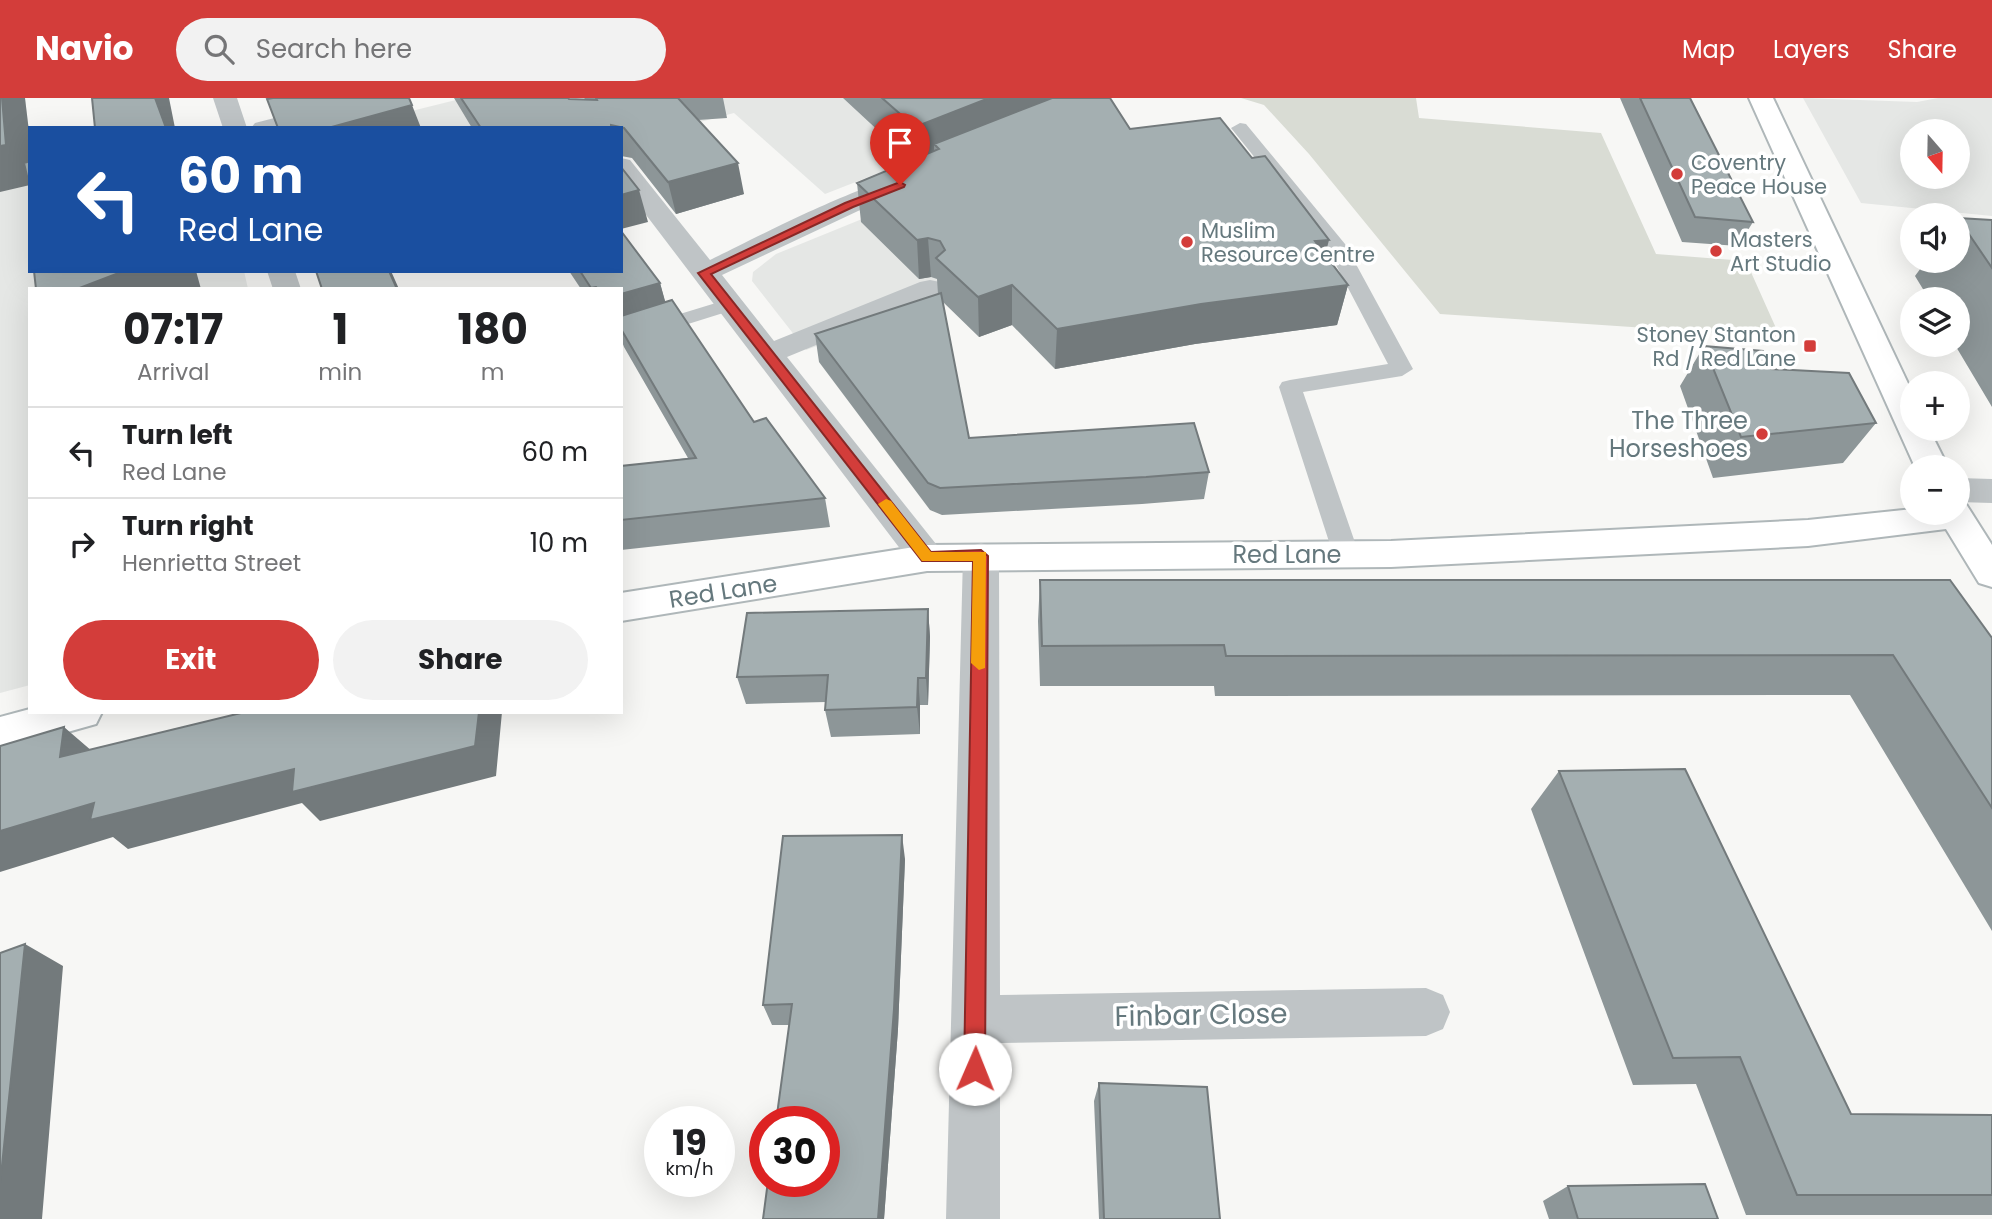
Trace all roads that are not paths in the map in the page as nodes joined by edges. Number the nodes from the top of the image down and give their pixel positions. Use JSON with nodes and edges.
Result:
{"nodes":[{"id":1,"x":225,"y":98,"type":"edge"},
{"id":2,"x":379,"y":98,"type":"edge"},
{"id":3,"x":1761,"y":98,"type":"edge"},
{"id":4,"x":234,"y":126,"type":"edge"},
{"id":5,"x":271,"y":126,"type":"edge"},
{"id":6,"x":1240,"y":128,"type":"dead end"},
{"id":7,"x":623,"y":168,"type":"edge"},
{"id":8,"x":926,"y":175,"type":"edge"},
{"id":9,"x":704,"y":273,"type":"junction"},
{"id":10,"x":930,"y":288,"type":"dead end"},
{"id":11,"x":729,"y":305,"type":"junction"},
{"id":12,"x":623,"y":338,"type":"edge"},
{"id":13,"x":768,"y":354,"type":"junction"},
{"id":14,"x":1900,"y":400,"type":"edge"},
{"id":15,"x":1992,"y":491,"type":"edge"},
{"id":16,"x":1970,"y":500,"type":"edge"},
{"id":17,"x":1900,"y":516,"type":"edge"},
{"id":18,"x":1966,"y":525,"type":"edge"},
{"id":19,"x":1346,"y":554,"type":"junction"},
{"id":20,"x":981,"y":556,"type":"junction"},
{"id":21,"x":927,"y":558,"type":"junction"},
{"id":22,"x":1992,"y":574,"type":"edge"},
{"id":23,"x":623,"y":607,"type":"edge"},
{"id":24,"x":75,"y":714,"type":"edge"},
{"id":25,"x":0,"y":734,"type":"edge"},
{"id":26,"x":1426,"y":1012,"type":"dead end"},
{"id":27,"x":975,"y":1019,"type":"junction"},
{"id":28,"x":973,"y":1219,"type":"edge"}],
"edges":[{"from":1,"to":4,"type":"street"},
{"from":2,"to":5,"type":"street"},
{"from":3,"to":14,"type":"street"},
{"from":6,"to":19,"type":"lane"},
{"from":7,"to":9,"type":"street"},
{"from":8,"to":9,"type":"street"},
{"from":9,"to":11,"type":"street"},
{"from":10,"to":13,"type":"street"},
{"from":11,"to":12,"type":"lane"},
{"from":11,"to":13,"type":"street"},
{"from":13,"to":21,"type":"street"},
{"from":15,"to":16,"type":"street"},
{"from":17,"to":19,"type":"street","name":"Red Lane"},
{"from":18,"to":22,"type":"street"},
{"from":19,"to":20,"type":"street","name":"Red Lane"},
{"from":20,"to":21,"type":"street","name":"Red Lane"},
{"from":20,"to":27,"type":"street"},
{"from":21,"to":23,"type":"street","name":"Red Lane"},
{"from":24,"to":25,"type":"street"},
{"from":26,"to":27,"type":"street","name":"Finbar Close"},
{"from":27,"to":28,"type":"street"}]}
